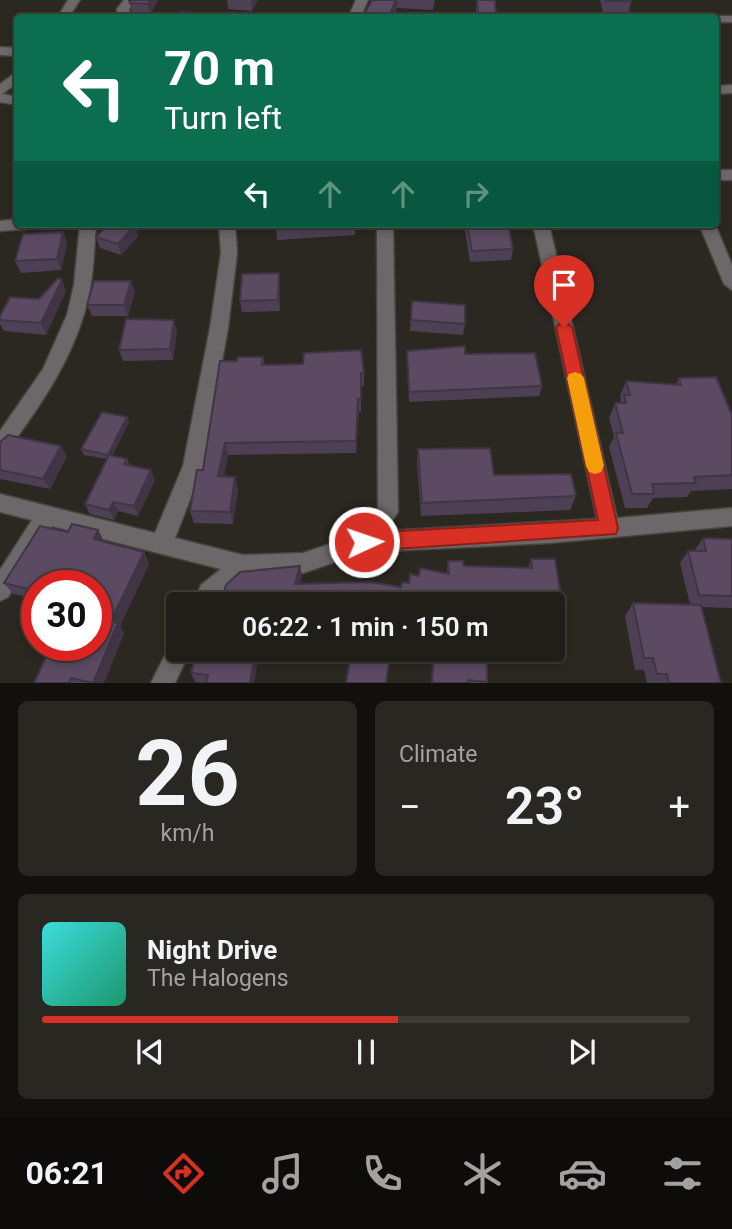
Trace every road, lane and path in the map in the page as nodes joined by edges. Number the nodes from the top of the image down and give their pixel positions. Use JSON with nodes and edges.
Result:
{"nodes":[{"id":1,"x":14,"y":79,"type":"edge"},
{"id":2,"x":0,"y":92,"type":"edge"},
{"id":3,"x":88,"y":228,"type":"edge"},
{"id":4,"x":227,"y":228,"type":"edge"},
{"id":5,"x":385,"y":228,"type":"edge"},
{"id":6,"x":542,"y":228,"type":"edge"},
{"id":7,"x":709,"y":228,"type":"edge"},
{"id":8,"x":732,"y":284,"type":"edge"},
{"id":9,"x":0,"y":445,"type":"edge"},
{"id":10,"x":0,"y":503,"type":"edge"},
{"id":11,"x":46,"y":516,"type":"junction"},
{"id":12,"x":732,"y":517,"type":"edge"},
{"id":13,"x":609,"y":528,"type":"junction"},
{"id":14,"x":364,"y":542,"type":"junction"},
{"id":15,"x":161,"y":545,"type":"junction"},
{"id":16,"x":243,"y":565,"type":"junction"},
{"id":17,"x":0,"y":590,"type":"edge"},
{"id":18,"x":210,"y":592,"type":"edge"},
{"id":19,"x":174,"y":662,"type":"edge"},
{"id":20,"x":163,"y":683,"type":"edge"}],
"edges":[{"from":1,"to":2,"type":"street"},
{"from":3,"to":9,"type":"street"},
{"from":4,"to":15,"type":"street"},
{"from":5,"to":14,"type":"street"},
{"from":6,"to":13,"type":"street"},
{"from":7,"to":8,"type":"street"},
{"from":10,"to":11,"type":"street"},
{"from":11,"to":15,"type":"street"},
{"from":11,"to":17,"type":"street"},
{"from":12,"to":13,"type":"street"},
{"from":13,"to":14,"type":"street"},
{"from":14,"to":16,"type":"street"},
{"from":15,"to":16,"type":"street"},
{"from":16,"to":18,"type":"street"},
{"from":19,"to":20,"type":"street"}]}
